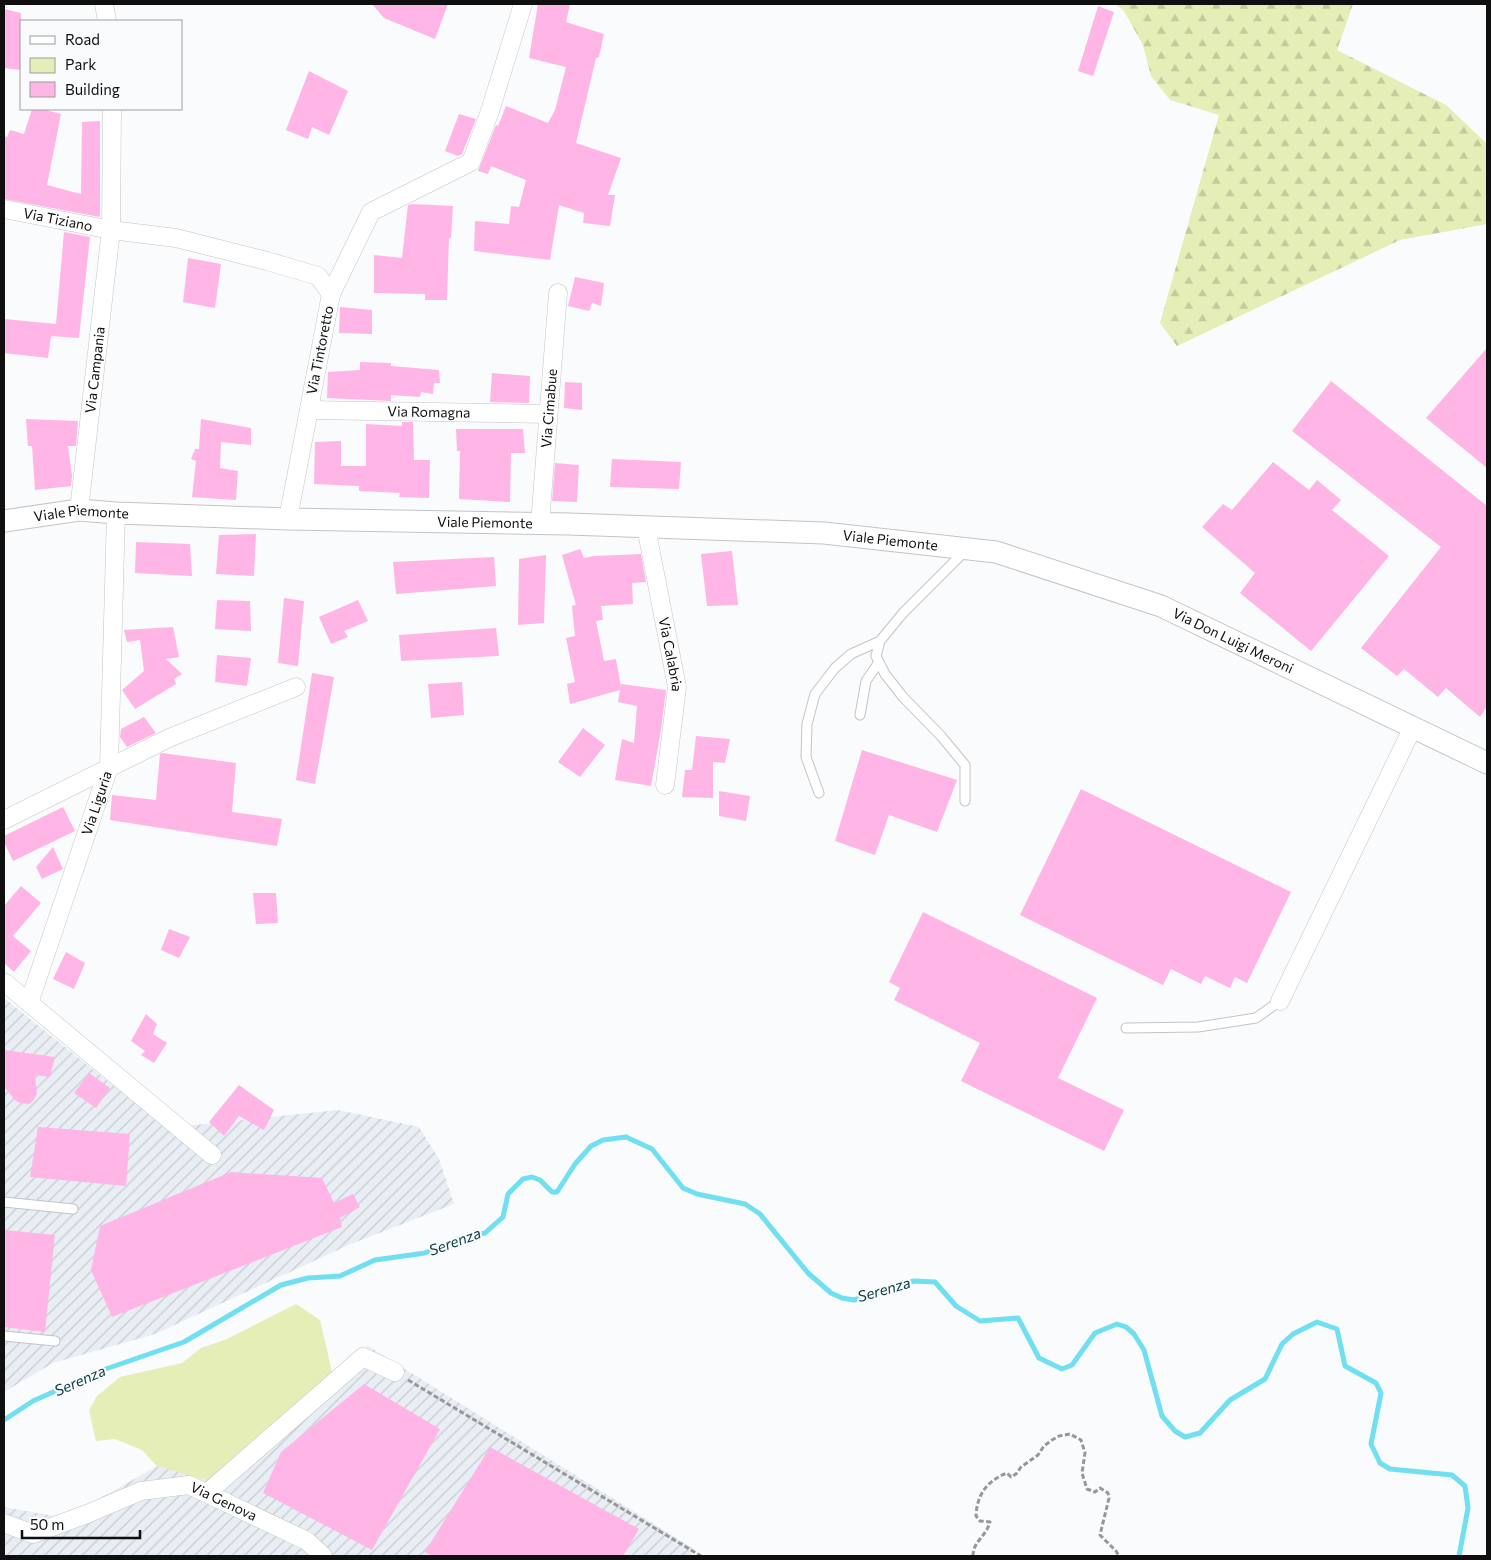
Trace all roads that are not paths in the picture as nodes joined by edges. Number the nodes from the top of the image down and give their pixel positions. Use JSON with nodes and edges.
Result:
{"nodes":[{"id":1,"x":104,"y":4,"type":"edge"},
{"id":2,"x":523,"y":4,"type":"edge"},
{"id":3,"x":107,"y":20,"type":"edge"},
{"id":4,"x":112,"y":110,"type":"edge"},
{"id":5,"x":4,"y":209,"type":"edge"},
{"id":6,"x":112,"y":230,"type":"junction"},
{"id":7,"x":558,"y":293,"type":"dead end"},
{"id":8,"x":331,"y":294,"type":"junction"},
{"id":9,"x":309,"y":410,"type":"junction"},
{"id":10,"x":548,"y":414,"type":"junction"},
{"id":11,"x":79,"y":510,"type":"junction"},
{"id":12,"x":116,"y":513,"type":"junction"},
{"id":13,"x":288,"y":519,"type":"junction"},
{"id":14,"x":4,"y":520,"type":"edge"},
{"id":15,"x":540,"y":524,"type":"junction"},
{"id":16,"x":646,"y":526,"type":"junction"},
{"id":17,"x":967,"y":549,"type":"junction"},
{"id":18,"x":880,"y":641,"type":"junction"},
{"id":19,"x":879,"y":662,"type":"junction"},
{"id":20,"x":296,"y":687,"type":"dead end"},
{"id":21,"x":860,"y":715,"type":"dead end"},
{"id":22,"x":1413,"y":727,"type":"junction"},
{"id":23,"x":1487,"y":763,"type":"edge"},
{"id":24,"x":109,"y":767,"type":"junction"},
{"id":25,"x":665,"y":785,"type":"dead end"},
{"id":26,"x":820,"y":793,"type":"dead end"},
{"id":27,"x":965,"y":801,"type":"dead end"},
{"id":28,"x":4,"y":820,"type":"edge"},
{"id":29,"x":4,"y":982,"type":"edge"},
{"id":30,"x":1280,"y":1001,"type":"joint"},
{"id":31,"x":28,"y":1002,"type":"junction"},
{"id":32,"x":1126,"y":1028,"type":"dead end"},
{"id":33,"x":212,"y":1155,"type":"dead end"},
{"id":34,"x":4,"y":1202,"type":"edge"},
{"id":35,"x":73,"y":1209,"type":"dead end"},
{"id":36,"x":4,"y":1336,"type":"edge"},
{"id":37,"x":55,"y":1341,"type":"dead end"},
{"id":38,"x":395,"y":1372,"type":"road end"},
{"id":39,"x":206,"y":1493,"type":"junction"},
{"id":40,"x":4,"y":1523,"type":"edge"},
{"id":41,"x":323,"y":1556,"type":"edge"}],
"edges":[{"from":1,"to":3,"type":"street"},
{"from":2,"to":8,"type":"street"},
{"from":4,"to":6,"type":"street","name":"Via Campania"},
{"from":5,"to":6,"type":"street","name":"Via Tiziano"},
{"from":6,"to":8,"type":"street","name":"Via Tintoretto"},
{"from":6,"to":11,"type":"street","name":"Via Campania"},
{"from":7,"to":10,"type":"street","name":"Via Cimabue"},
{"from":8,"to":9,"type":"street","name":"Via Tintoretto"},
{"from":9,"to":10,"type":"street","name":"Via Romagna"},
{"from":9,"to":13,"type":"street","name":"Via Tintoretto"},
{"from":10,"to":15,"type":"street","name":"Via Cimabue"},
{"from":11,"to":12,"type":"street","name":"Viale Piemonte"},
{"from":11,"to":14,"type":"street","name":"Viale Piemonte"},
{"from":12,"to":13,"type":"street","name":"Viale Piemonte"},
{"from":12,"to":24,"type":"street"},
{"from":13,"to":15,"type":"street","name":"Viale Piemonte"},
{"from":15,"to":16,"type":"street","name":"Viale Piemonte"},
{"from":16,"to":17,"type":"street","name":"Viale Piemonte"},
{"from":16,"to":25,"type":"street","name":"Via Calabria"},
{"from":17,"to":18,"type":"lane"},
{"from":17,"to":22,"type":"street","name":"Via Don Luigi Meroni"},
{"from":18,"to":19,"type":"lane"},
{"from":18,"to":26,"type":"lane"},
{"from":19,"to":21,"type":"lane"},
{"from":19,"to":27,"type":"lane"},
{"from":20,"to":24,"type":"street","name":"Via Liguria"},
{"from":22,"to":23,"type":"street","name":"Via Don Luigi Meroni"},
{"from":22,"to":30,"type":"street"},
{"from":24,"to":28,"type":"street"},
{"from":24,"to":31,"type":"street","name":"Via Liguria"},
{"from":29,"to":31,"type":"street"},
{"from":30,"to":32,"type":"lane"},
{"from":31,"to":33,"type":"street"},
{"from":34,"to":35,"type":"lane"},
{"from":36,"to":37,"type":"lane"},
{"from":38,"to":39,"type":"street"},
{"from":39,"to":40,"type":"street","name":"Via Genova"},
{"from":39,"to":41,"type":"street","name":"Via Genova"}]}
